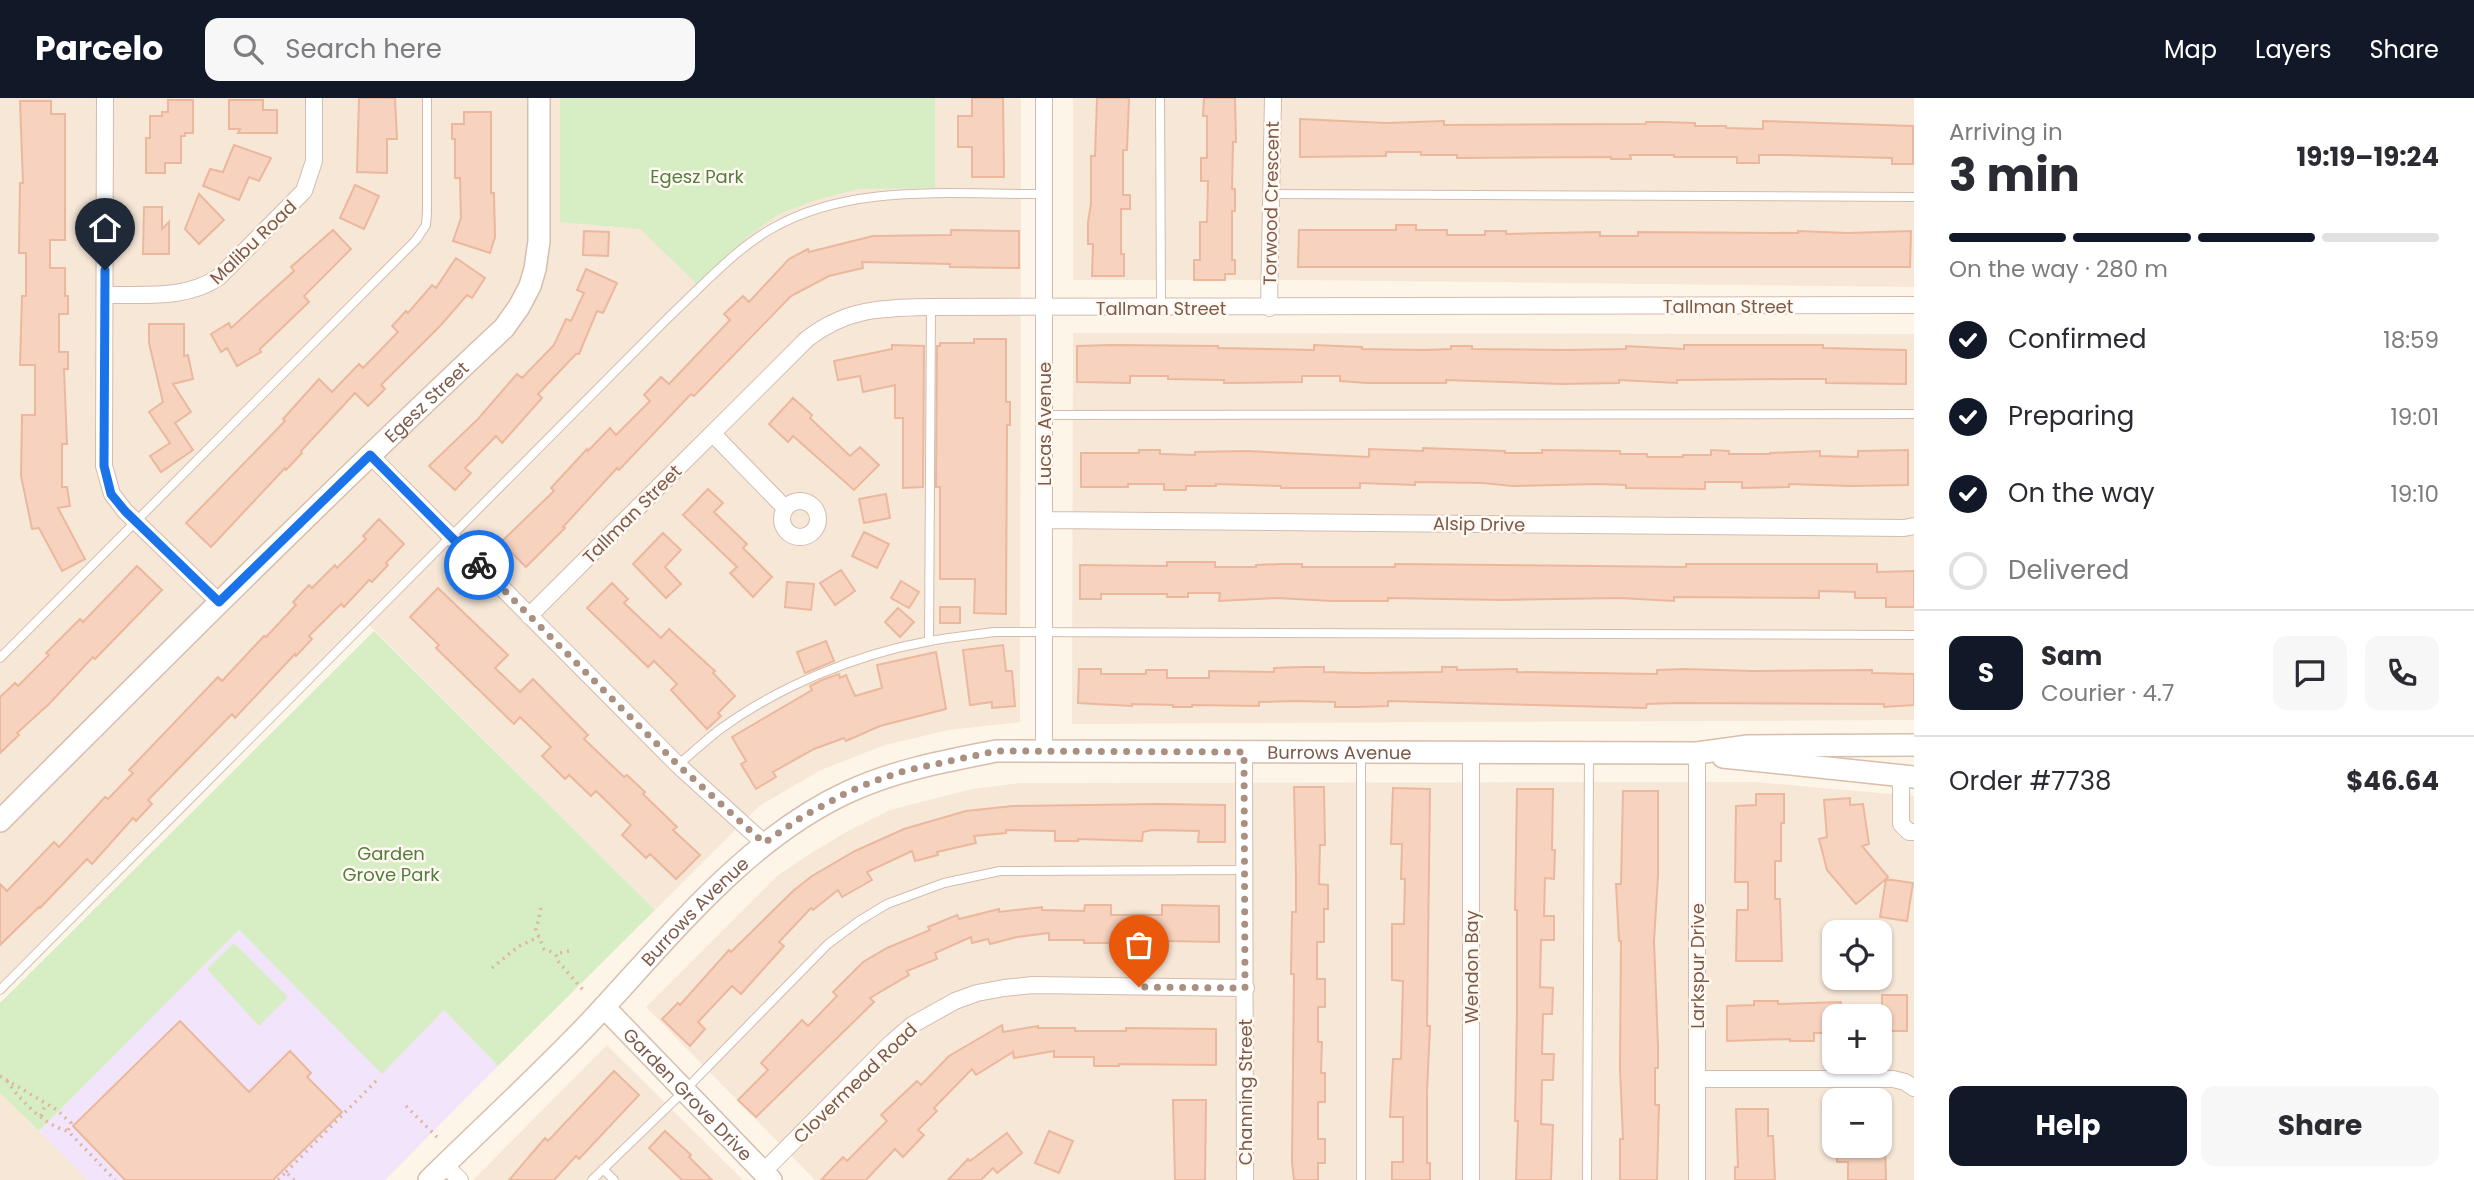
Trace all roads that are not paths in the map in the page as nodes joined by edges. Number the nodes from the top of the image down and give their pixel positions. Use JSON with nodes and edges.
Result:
{"nodes":[{"id":1,"x":106,"y":98,"type":"edge"},
{"id":2,"x":314,"y":98,"type":"edge"},
{"id":3,"x":427,"y":98,"type":"edge"},
{"id":4,"x":539,"y":98,"type":"edge"},
{"id":5,"x":1044,"y":98,"type":"edge"},
{"id":6,"x":1160,"y":98,"type":"edge"},
{"id":7,"x":1273,"y":98,"type":"edge"},
{"id":8,"x":1044,"y":194,"type":"junction"},
{"id":9,"x":1272,"y":194,"type":"junction"},
{"id":10,"x":1914,"y":197,"type":"edge"},
{"id":11,"x":105,"y":295,"type":"junction"},
{"id":12,"x":1161,"y":306,"type":"junction"},
{"id":13,"x":1914,"y":306,"type":"edge"},
{"id":14,"x":931,"y":307,"type":"junction"},
{"id":15,"x":1043,"y":308,"type":"junction"},
{"id":16,"x":1269,"y":308,"type":"junction"},
{"id":17,"x":1914,"y":414,"type":"edge"},
{"id":18,"x":1044,"y":415,"type":"junction"},
{"id":19,"x":713,"y":434,"type":"junction"},
{"id":20,"x":370,"y":455,"type":"junction"},
{"id":21,"x":785,"y":508,"type":"dead end"},
{"id":22,"x":1044,"y":520,"type":"junction"},
{"id":23,"x":136,"y":522,"type":"junction"},
{"id":24,"x":1914,"y":526,"type":"edge"},
{"id":25,"x":452,"y":537,"type":"junction"},
{"id":26,"x":219,"y":602,"type":"junction"},
{"id":27,"x":529,"y":616,"type":"junction"},
{"id":28,"x":1044,"y":634,"type":"junction"},
{"id":29,"x":1914,"y":635,"type":"edge"},
{"id":30,"x":929,"y":641,"type":"junction"},
{"id":31,"x":0,"y":658,"type":"edge"},
{"id":32,"x":1914,"y":745,"type":"edge"},
{"id":33,"x":1044,"y":751,"type":"junction"},
{"id":34,"x":1244,"y":752,"type":"junction"},
{"id":35,"x":1361,"y":753,"type":"junction"},
{"id":36,"x":1471,"y":753,"type":"junction"},
{"id":37,"x":1589,"y":753,"type":"junction"},
{"id":38,"x":1697,"y":753,"type":"junction"},
{"id":39,"x":678,"y":765,"type":"junction"},
{"id":40,"x":1908,"y":778,"type":"edge"},
{"id":41,"x":0,"y":821,"type":"edge"},
{"id":42,"x":1914,"y":832,"type":"edge"},
{"id":43,"x":764,"y":843,"type":"junction"},
{"id":44,"x":1245,"y":870,"type":"junction"},
{"id":45,"x":1245,"y":988,"type":"junction"},
{"id":46,"x":0,"y":990,"type":"edge"},
{"id":47,"x":604,"y":1007,"type":"junction"},
{"id":48,"x":1697,"y":1079,"type":"junction"},
{"id":49,"x":1914,"y":1087,"type":"edge"},
{"id":50,"x":684,"y":1091,"type":"junction"},
{"id":51,"x":603,"y":1169,"type":"junction"},
{"id":52,"x":452,"y":1172,"type":"edge"},
{"id":53,"x":767,"y":1176,"type":"edge"},
{"id":54,"x":429,"y":1180,"type":"edge"},
{"id":55,"x":592,"y":1180,"type":"edge"},
{"id":56,"x":614,"y":1180,"type":"edge"},
{"id":57,"x":1245,"y":1180,"type":"edge"},
{"id":58,"x":1362,"y":1180,"type":"edge"},
{"id":59,"x":1471,"y":1180,"type":"edge"},
{"id":60,"x":1587,"y":1180,"type":"edge"},
{"id":61,"x":1697,"y":1180,"type":"edge"}],
"edges":[{"from":1,"to":11,"type":"street"},
{"from":2,"to":11,"type":"street","name":"Malibu Road"},
{"from":3,"to":23,"type":"lane"},
{"from":4,"to":20,"type":"street","name":"Egesz Street"},
{"from":5,"to":8,"type":"street","name":"Lucas Avenue"},
{"from":6,"to":12,"type":"lane"},
{"from":7,"to":9,"type":"street","name":"Torwood Crescent"},
{"from":8,"to":15,"type":"street","name":"Lucas Avenue"},
{"from":8,"to":25,"type":"lane"},
{"from":9,"to":10,"type":"lane"},
{"from":9,"to":16,"type":"street","name":"Torwood Crescent"},
{"from":11,"to":23,"type":"street"},
{"from":12,"to":15,"type":"street","name":"Tallman Street"},
{"from":12,"to":16,"type":"street","name":"Tallman Street"},
{"from":13,"to":16,"type":"street","name":"Tallman Street"},
{"from":14,"to":15,"type":"street","name":"Tallman Street"},
{"from":14,"to":19,"type":"street","name":"Tallman Street"},
{"from":14,"to":30,"type":"lane"},
{"from":15,"to":18,"type":"street","name":"Lucas Avenue"},
{"from":17,"to":18,"type":"lane"},
{"from":18,"to":22,"type":"street","name":"Lucas Avenue"},
{"from":19,"to":21,"type":"street"},
{"from":19,"to":27,"type":"street","name":"Tallman Street"},
{"from":20,"to":25,"type":"street"},
{"from":20,"to":26,"type":"street","name":"Egesz Street"},
{"from":22,"to":24,"type":"street","name":"Alsip Drive"},
{"from":22,"to":28,"type":"street","name":"Lucas Avenue"},
{"from":23,"to":26,"type":"street"},
{"from":23,"to":31,"type":"lane"},
{"from":25,"to":27,"type":"street"},
{"from":25,"to":46,"type":"lane"},
{"from":26,"to":41,"type":"street","name":"Egesz Street"},
{"from":27,"to":39,"type":"street"},
{"from":28,"to":29,"type":"lane"},
{"from":28,"to":30,"type":"lane"},
{"from":28,"to":33,"type":"street","name":"Lucas Avenue"},
{"from":30,"to":39,"type":"lane"},
{"from":32,"to":38,"type":"street","name":"Burrows Avenue"},
{"from":33,"to":34,"type":"street","name":"Burrows Avenue"},
{"from":33,"to":43,"type":"street","name":"Burrows Avenue"},
{"from":34,"to":35,"type":"street","name":"Burrows Avenue"},
{"from":34,"to":44,"type":"street","name":"Channing Street"},
{"from":35,"to":36,"type":"street","name":"Burrows Avenue"},
{"from":35,"to":58,"type":"lane"},
{"from":36,"to":37,"type":"street","name":"Burrows Avenue"},
{"from":36,"to":59,"type":"street","name":"Wendon Bay"},
{"from":37,"to":38,"type":"street","name":"Burrows Avenue"},
{"from":37,"to":60,"type":"lane"},
{"from":38,"to":40,"type":"street","name":"Burrows Avenue"},
{"from":38,"to":48,"type":"street","name":"Larkspur Drive"},
{"from":39,"to":43,"type":"street"},
{"from":40,"to":42,"type":"street"},
{"from":43,"to":47,"type":"street","name":"Burrows Avenue"},
{"from":44,"to":45,"type":"street","name":"Channing Street"},
{"from":44,"to":50,"type":"lane"},
{"from":45,"to":53,"type":"street","name":"Clovermead Road"},
{"from":45,"to":57,"type":"street","name":"Channing Street"},
{"from":47,"to":50,"type":"street","name":"Garden Grove Drive"},
{"from":47,"to":52,"type":"street","name":"Burrows Avenue"},
{"from":48,"to":49,"type":"street"},
{"from":48,"to":61,"type":"street","name":"Larkspur Drive"},
{"from":50,"to":51,"type":"lane"},
{"from":50,"to":53,"type":"street","name":"Garden Grove Drive"},
{"from":51,"to":55,"type":"lane"},
{"from":51,"to":56,"type":"lane"},
{"from":52,"to":54,"type":"street","name":"Burrows Avenue"}]}
